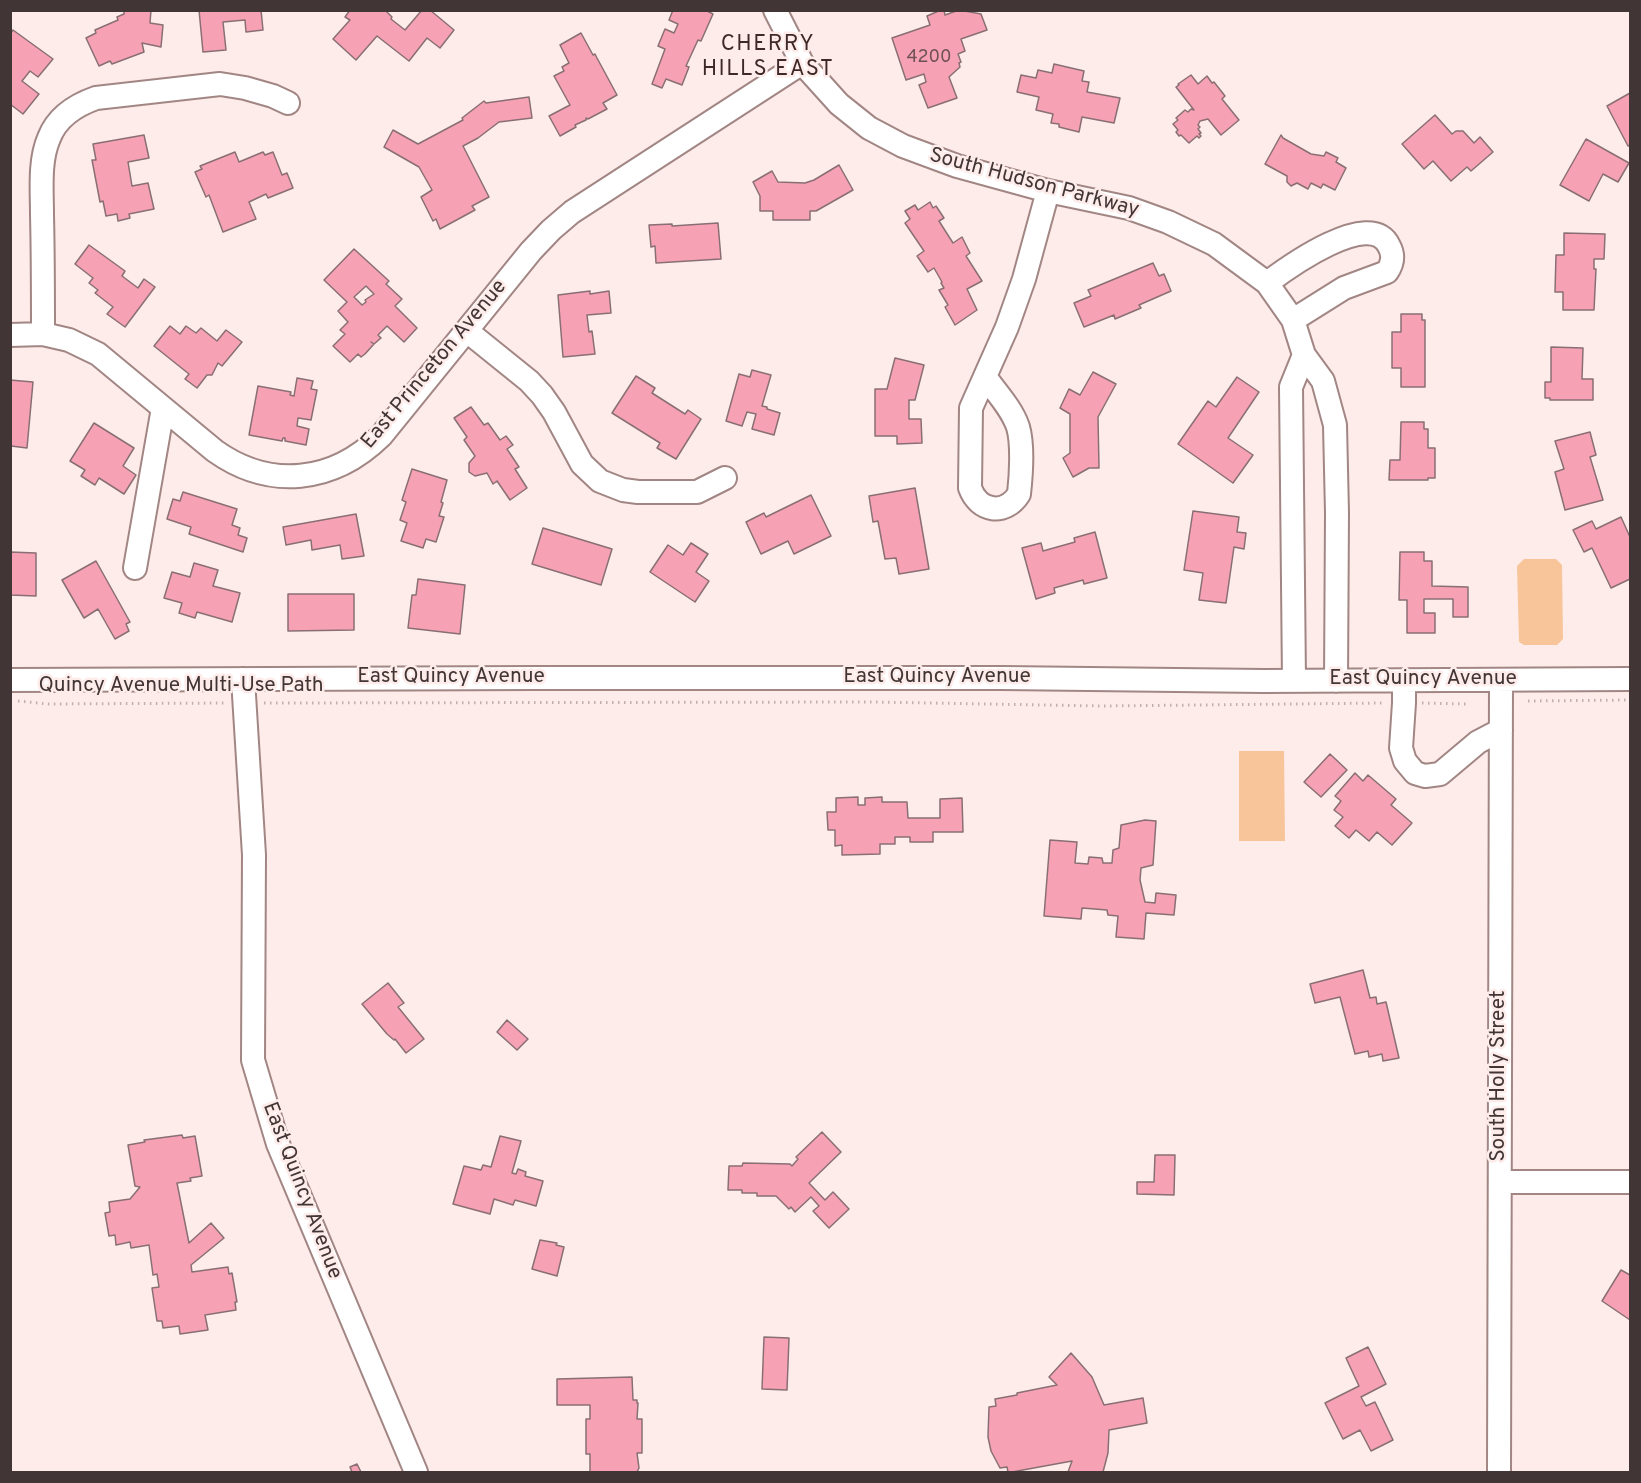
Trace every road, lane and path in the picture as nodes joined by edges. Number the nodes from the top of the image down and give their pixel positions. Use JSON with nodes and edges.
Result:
{"nodes":[{"id":1,"x":775,"y":10,"type":"edge"},
{"id":2,"x":802,"y":63,"type":"junction"},
{"id":3,"x":288,"y":103,"type":"dead end"},
{"id":4,"x":1047,"y":191,"type":"junction"},
{"id":5,"x":1267,"y":283,"type":"junction"},
{"id":6,"x":1293,"y":320,"type":"junction"},
{"id":7,"x":467,"y":331,"type":"junction"},
{"id":8,"x":43,"y":334,"type":"junction"},
{"id":9,"x":10,"y":335,"type":"edge"},
{"id":10,"x":1304,"y":355,"type":"junction"},
{"id":11,"x":986,"y":378,"type":"junction"},
{"id":12,"x":163,"y":408,"type":"junction"},
{"id":13,"x":725,"y":478,"type":"dead end"},
{"id":14,"x":135,"y":568,"type":"dead end"},
{"id":15,"x":243,"y":679,"type":"junction"},
{"id":16,"x":1630,"y":679,"type":"edge"},
{"id":17,"x":10,"y":680,"type":"edge"},
{"id":18,"x":1404,"y":680,"type":"junction"},
{"id":19,"x":1501,"y":680,"type":"junction"},
{"id":20,"x":1294,"y":681,"type":"junction"},
{"id":21,"x":1336,"y":681,"type":"junction"},
{"id":22,"x":10,"y":700,"type":"edge"},
{"id":23,"x":1630,"y":700,"type":"edge"},
{"id":24,"x":1528,"y":701,"type":"dead end"},
{"id":25,"x":245,"y":703,"type":"junction"},
{"id":26,"x":1404,"y":703,"type":"junction"},
{"id":27,"x":1468,"y":704,"type":"dead end"},
{"id":28,"x":1501,"y":730,"type":"junction"},
{"id":29,"x":1500,"y":1182,"type":"junction"},
{"id":30,"x":1630,"y":1182,"type":"edge"},
{"id":31,"x":416,"y":1473,"type":"edge"},
{"id":32,"x":1499,"y":1473,"type":"edge"}],
"edges":[{"from":1,"to":2,"type":"street","name":"South Hudson Parkway"},
{"from":2,"to":4,"type":"street","name":"South Hudson Parkway"},
{"from":2,"to":7,"type":"street","name":"East Princeton Avenue"},
{"from":3,"to":8,"type":"street"},
{"from":4,"to":5,"type":"street","name":"South Hudson Parkway"},
{"from":4,"to":11,"type":"street"},
{"from":5,"to":6,"type":"street","name":"South Hudson Parkway"},
{"from":5,"to":6,"type":"street"},
{"from":6,"to":10,"type":"street","name":"South Hudson Parkway"},
{"from":7,"to":12,"type":"street","name":"East Princeton Avenue"},
{"from":7,"to":13,"type":"street"},
{"from":8,"to":9,"type":"street","name":"East Princeton Avenue"},
{"from":8,"to":12,"type":"street","name":"East Princeton Avenue"},
{"from":10,"to":20,"type":"street"},
{"from":10,"to":21,"type":"street","name":"South Hudson Parkway"},
{"from":11,"to":11,"type":"street"},
{"from":12,"to":14,"type":"street"},
{"from":15,"to":17,"type":"street","name":"East Quincy Avenue"},
{"from":15,"to":20,"type":"street","name":"East Quincy Avenue"},
{"from":15,"to":25,"type":"street","name":"East Quincy Avenue"},
{"from":16,"to":19,"type":"street","name":"East Quincy Avenue"},
{"from":18,"to":19,"type":"street","name":"East Quincy Avenue"},
{"from":18,"to":21,"type":"street","name":"East Quincy Avenue"},
{"from":18,"to":26,"type":"street"},
{"from":19,"to":28,"type":"street","name":"South Holly Street"},
{"from":20,"to":21,"type":"street","name":"East Quincy Avenue"},
{"from":22,"to":25,"type":"path","name":"Quincy Avenue Multi-Use Path"},
{"from":23,"to":24,"type":"path"},
{"from":25,"to":26,"type":"path","name":"Quincy Avenue Multi-Use Path"},
{"from":25,"to":31,"type":"street","name":"East Quincy Avenue"},
{"from":26,"to":27,"type":"path","name":"Quincy Avenue Multi-Use Path"},
{"from":26,"to":28,"type":"street"},
{"from":28,"to":29,"type":"street","name":"South Holly Street"},
{"from":29,"to":30,"type":"street"},
{"from":29,"to":32,"type":"street","name":"South Holly Street"}]}
